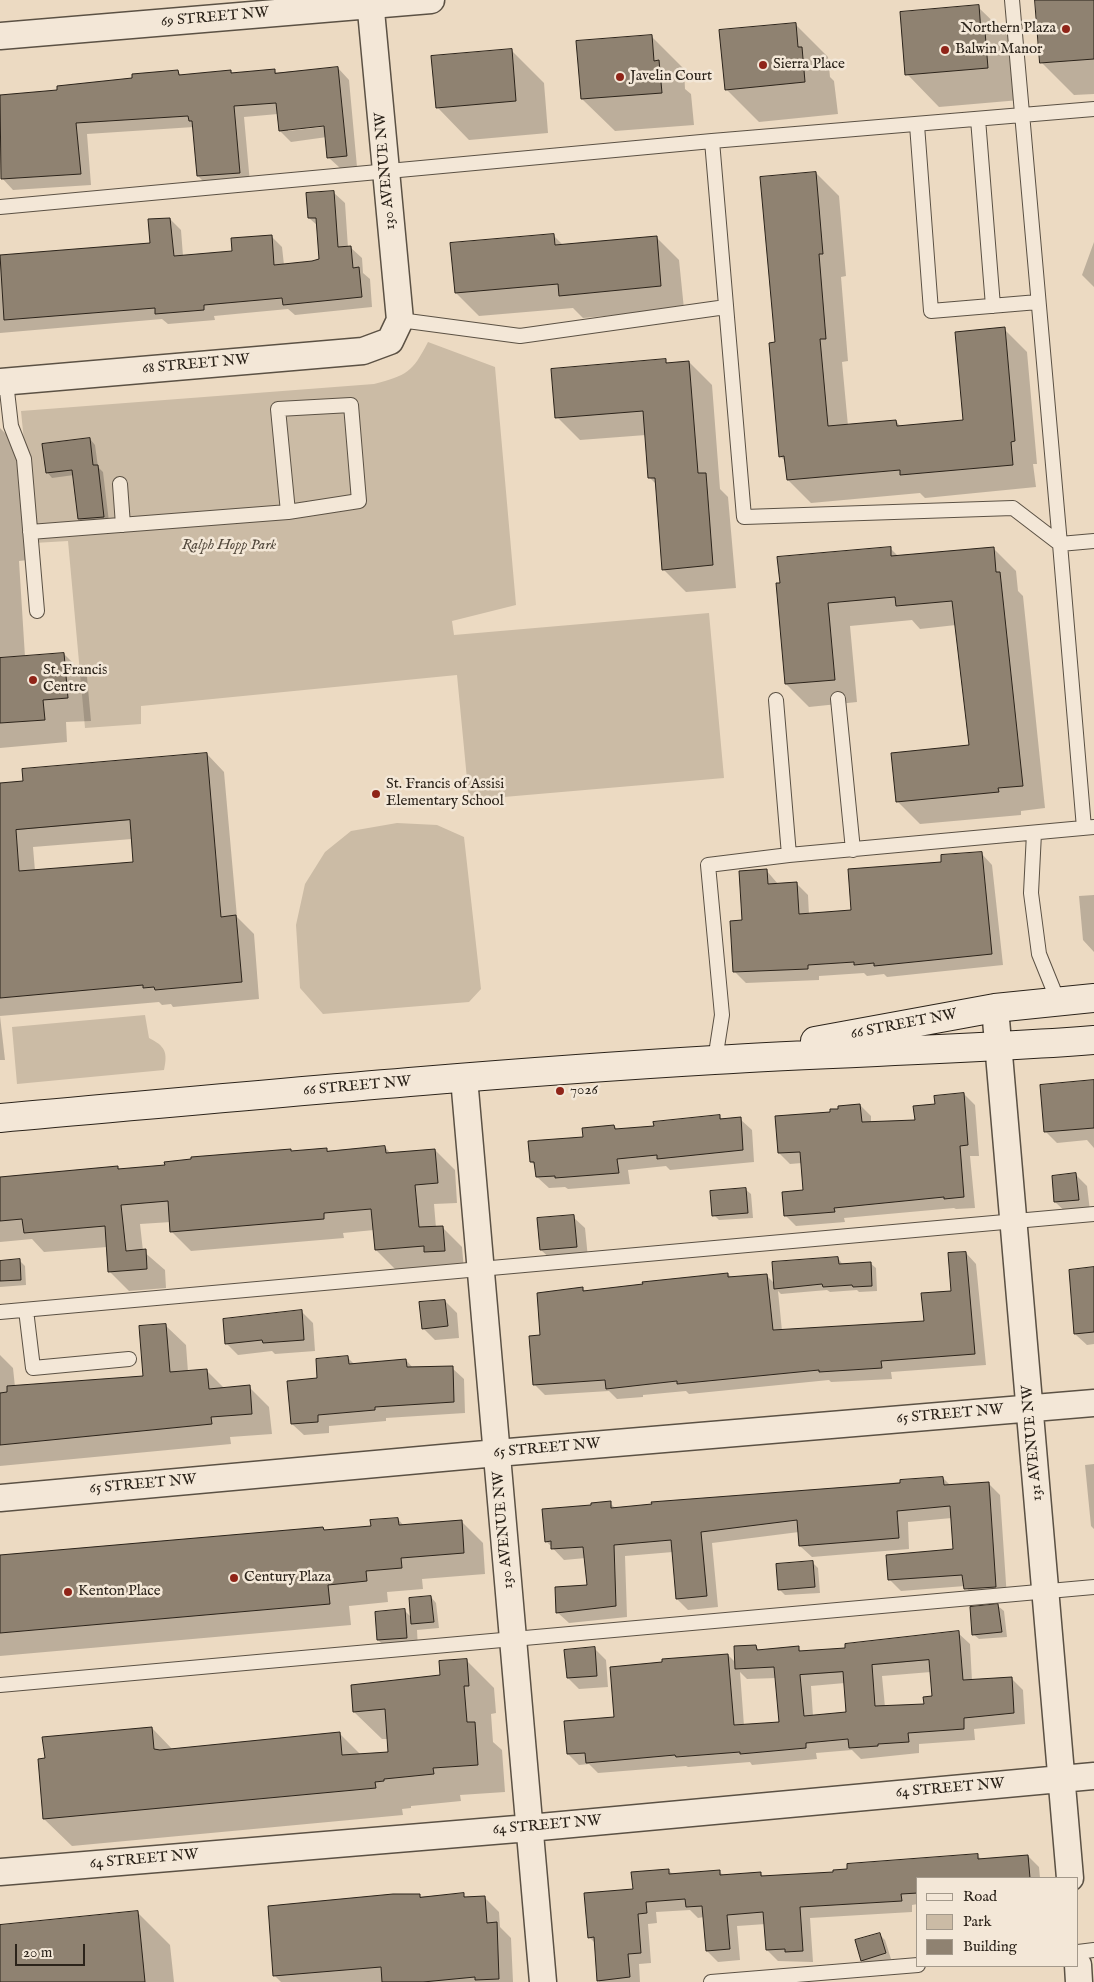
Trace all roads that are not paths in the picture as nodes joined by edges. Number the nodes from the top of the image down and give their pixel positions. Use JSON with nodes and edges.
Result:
{"nodes":[{"id":1,"x":431,"y":0,"type":"edge"},
{"id":2,"x":1012,"y":0,"type":"edge"},
{"id":3,"x":371,"y":3,"type":"edge"},
{"id":4,"x":0,"y":36,"type":"edge"},
{"id":5,"x":1094,"y":109,"type":"edge"},
{"id":6,"x":1022,"y":115,"type":"junction"},
{"id":7,"x":978,"y":119,"type":"junction"},
{"id":8,"x":917,"y":125,"type":"junction"},
{"id":9,"x":712,"y":141,"type":"junction"},
{"id":10,"x":387,"y":171,"type":"junction"},
{"id":11,"x":0,"y":207,"type":"edge"},
{"id":12,"x":1038,"y":302,"type":"junction"},
{"id":13,"x":993,"y":306,"type":"junction"},
{"id":14,"x":726,"y":307,"type":"junction"},
{"id":15,"x":395,"y":330,"type":"junction"},
{"id":16,"x":3,"y":382,"type":"edge"},
{"id":17,"x":120,"y":484,"type":"dead end"},
{"id":18,"x":288,"y":512,"type":"junction"},
{"id":19,"x":123,"y":525,"type":"junction"},
{"id":20,"x":30,"y":532,"type":"junction"},
{"id":21,"x":1094,"y":541,"type":"edge"},
{"id":22,"x":1060,"y":544,"type":"junction"},
{"id":23,"x":37,"y":611,"type":"dead end"},
{"id":24,"x":838,"y":699,"type":"dead end"},
{"id":25,"x":776,"y":700,"type":"dead end"},
{"id":26,"x":1089,"y":828,"type":"edge"},
{"id":27,"x":1034,"y":833,"type":"junction"},
{"id":28,"x":853,"y":850,"type":"junction"},
{"id":29,"x":789,"y":855,"type":"junction"},
{"id":30,"x":1094,"y":998,"type":"edge"},
{"id":31,"x":1058,"y":1001,"type":"junction"},
{"id":32,"x":995,"y":1008,"type":"junction"},
{"id":33,"x":1094,"y":1040,"type":"edge"},
{"id":34,"x":999,"y":1047,"type":"junction"},
{"id":35,"x":715,"y":1060,"type":"junction"},
{"id":36,"x":464,"y":1078,"type":"junction"},
{"id":37,"x":0,"y":1118,"type":"edge"},
{"id":38,"x":1094,"y":1214,"type":"edge"},
{"id":39,"x":1014,"y":1221,"type":"junction"},
{"id":40,"x":481,"y":1267,"type":"junction"},
{"id":41,"x":26,"y":1310,"type":"junction"},
{"id":42,"x":0,"y":1312,"type":"edge"},
{"id":43,"x":129,"y":1360,"type":"dead end"},
{"id":44,"x":1094,"y":1403,"type":"edge"},
{"id":45,"x":1030,"y":1408,"type":"junction"},
{"id":46,"x":497,"y":1453,"type":"junction"},
{"id":47,"x":0,"y":1498,"type":"edge"},
{"id":48,"x":1094,"y":1587,"type":"edge"},
{"id":49,"x":1046,"y":1591,"type":"junction"},
{"id":50,"x":513,"y":1638,"type":"junction"},
{"id":51,"x":0,"y":1686,"type":"edge"},
{"id":52,"x":1094,"y":1776,"type":"edge"},
{"id":53,"x":1062,"y":1779,"type":"junction"},
{"id":54,"x":529,"y":1828,"type":"junction"},
{"id":55,"x":0,"y":1872,"type":"edge"},
{"id":56,"x":1070,"y":1877,"type":"edge"},
{"id":57,"x":1094,"y":1950,"type":"edge"},
{"id":58,"x":1079,"y":1952,"type":"edge"},
{"id":59,"x":916,"y":1965,"type":"edge"},
{"id":60,"x":1078,"y":1967,"type":"edge"},
{"id":61,"x":543,"y":1982,"type":"edge"},
{"id":62,"x":711,"y":1982,"type":"edge"},
{"id":63,"x":1079,"y":1982,"type":"edge"}],
"edges":[{"from":1,"to":3,"type":"street","name":"69 STREET NW"},
{"from":2,"to":6,"type":"lane"},
{"from":3,"to":4,"type":"street","name":"69 STREET NW"},
{"from":3,"to":10,"type":"street","name":"130 AVENUE NW"},
{"from":5,"to":6,"type":"lane"},
{"from":6,"to":7,"type":"lane"},
{"from":6,"to":12,"type":"lane"},
{"from":7,"to":8,"type":"lane"},
{"from":7,"to":13,"type":"lane"},
{"from":8,"to":9,"type":"lane"},
{"from":8,"to":13,"type":"lane"},
{"from":9,"to":10,"type":"lane"},
{"from":9,"to":14,"type":"lane"},
{"from":10,"to":11,"type":"lane"},
{"from":10,"to":15,"type":"street","name":"130 AVENUE NW"},
{"from":12,"to":13,"type":"lane"},
{"from":12,"to":22,"type":"lane"},
{"from":14,"to":15,"type":"lane"},
{"from":14,"to":22,"type":"lane"},
{"from":15,"to":16,"type":"street","name":"68 STREET NW"},
{"from":16,"to":20,"type":"lane"},
{"from":17,"to":19,"type":"lane"},
{"from":18,"to":18,"type":"lane"},
{"from":18,"to":19,"type":"lane"},
{"from":19,"to":20,"type":"lane"},
{"from":20,"to":23,"type":"lane"},
{"from":21,"to":22,"type":"lane"},
{"from":22,"to":26,"type":"lane"},
{"from":24,"to":28,"type":"lane"},
{"from":25,"to":29,"type":"lane"},
{"from":26,"to":27,"type":"lane"},
{"from":27,"to":28,"type":"lane"},
{"from":27,"to":31,"type":"lane"},
{"from":28,"to":29,"type":"lane"},
{"from":29,"to":35,"type":"lane"},
{"from":30,"to":31,"type":"main road","name":"66 STREET NW"},
{"from":31,"to":32,"type":"main road","name":"66 STREET NW"},
{"from":32,"to":34,"type":"street","name":"131 AVENUE NW"},
{"from":32,"to":35,"type":"main road","name":"66 STREET NW"},
{"from":33,"to":34,"type":"main road","name":"66 STREET NW"},
{"from":34,"to":35,"type":"main road","name":"66 STREET NW"},
{"from":34,"to":39,"type":"street","name":"131 AVENUE NW"},
{"from":35,"to":36,"type":"main road","name":"66 STREET NW"},
{"from":36,"to":37,"type":"main road","name":"66 STREET NW"},
{"from":36,"to":40,"type":"street","name":"130 AVENUE NW"},
{"from":38,"to":39,"type":"lane"},
{"from":39,"to":40,"type":"lane"},
{"from":39,"to":45,"type":"street","name":"131 AVENUE NW"},
{"from":40,"to":41,"type":"lane"},
{"from":40,"to":46,"type":"street","name":"130 AVENUE NW"},
{"from":41,"to":42,"type":"lane"},
{"from":41,"to":43,"type":"lane"},
{"from":44,"to":45,"type":"street","name":"65 STREET NW"},
{"from":45,"to":46,"type":"street","name":"65 STREET NW"},
{"from":45,"to":49,"type":"street","name":"131 AVENUE NW"},
{"from":46,"to":47,"type":"street","name":"65 STREET NW"},
{"from":46,"to":50,"type":"street","name":"130 AVENUE NW"},
{"from":48,"to":49,"type":"lane"},
{"from":49,"to":50,"type":"lane"},
{"from":49,"to":53,"type":"street","name":"131 AVENUE NW"},
{"from":50,"to":51,"type":"lane"},
{"from":50,"to":54,"type":"street","name":"130 AVENUE NW"},
{"from":52,"to":53,"type":"street","name":"64 STREET NW"},
{"from":53,"to":54,"type":"street","name":"64 STREET NW"},
{"from":53,"to":56,"type":"street","name":"131 AVENUE NW"},
{"from":54,"to":55,"type":"street","name":"64 STREET NW"},
{"from":54,"to":61,"type":"street","name":"130 AVENUE NW"},
{"from":57,"to":58,"type":"lane"},
{"from":59,"to":62,"type":"lane"},
{"from":60,"to":63,"type":"street"}]}
